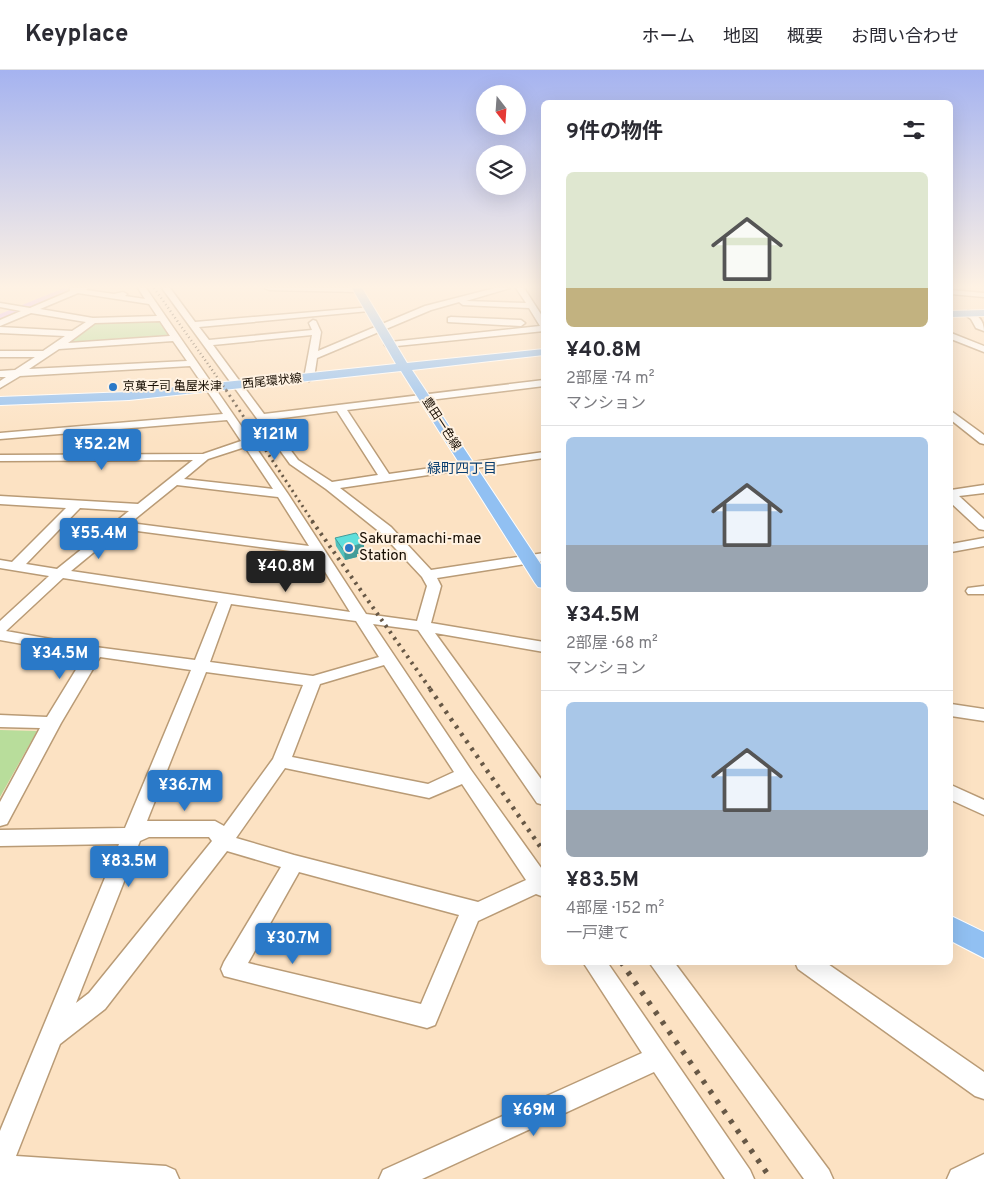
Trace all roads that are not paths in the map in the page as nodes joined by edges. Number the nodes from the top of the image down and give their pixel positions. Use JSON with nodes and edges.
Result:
{"nodes":[{"id":1,"x":66,"y":340,"type":"edge"},
{"id":2,"x":151,"y":340,"type":"edge"},
{"id":3,"x":178,"y":340,"type":"edge"},
{"id":4,"x":203,"y":340,"type":"edge"},
{"id":5,"x":238,"y":340,"type":"edge"},
{"id":6,"x":316,"y":340,"type":"edge"},
{"id":7,"x":354,"y":340,"type":"edge"},
{"id":8,"x":387,"y":340,"type":"edge"},
{"id":9,"x":438,"y":340,"type":"edge"},
{"id":10,"x":961,"y":340,"type":"edge"},
{"id":11,"x":205,"y":343,"type":"junction"},
{"id":12,"x":390,"y":345,"type":"junction"},
{"id":13,"x":57,"y":346,"type":"junction"},
{"id":14,"x":984,"y":349,"type":"edge"},
{"id":15,"x":541,"y":352,"type":"edge"},
{"id":16,"x":0,"y":354,"type":"edge"},
{"id":17,"x":44,"y":354,"type":"junction"},
{"id":18,"x":314,"y":356,"type":"junction"},
{"id":19,"x":193,"y":363,"type":"junction"},
{"id":20,"x":405,"y":368,"type":"junction"},
{"id":21,"x":0,"y":374,"type":"edge"},
{"id":22,"x":16,"y":374,"type":"junction"},
{"id":23,"x":309,"y":378,"type":"junction"},
{"id":24,"x":541,"y":383,"type":"edge"},
{"id":25,"x":0,"y":385,"type":"edge"},
{"id":26,"x":239,"y":385,"type":"junction"},
{"id":27,"x":212,"y":389,"type":"junction"},
{"id":28,"x":424,"y":398,"type":"junction"},
{"id":29,"x":0,"y":401,"type":"edge"},
{"id":30,"x":340,"y":408,"type":"junction"},
{"id":31,"x":953,"y":416,"type":"edge"},
{"id":32,"x":230,"y":417,"type":"junction"},
{"id":33,"x":263,"y":418,"type":"junction"},
{"id":34,"x":0,"y":436,"type":"edge"},
{"id":35,"x":984,"y":441,"type":"edge"},
{"id":36,"x":246,"y":443,"type":"junction"},
{"id":37,"x":541,"y":455,"type":"edge"},
{"id":38,"x":204,"y":457,"type":"junction"},
{"id":39,"x":0,"y":458,"type":"edge"},
{"id":40,"x":468,"y":465,"type":"junction"},
{"id":41,"x":385,"y":477,"type":"junction"},
{"id":42,"x":173,"y":481,"type":"junction"},
{"id":43,"x":330,"y":486,"type":"junction"},
{"id":44,"x":984,"y":489,"type":"edge"},
{"id":45,"x":282,"y":494,"type":"junction"},
{"id":46,"x":953,"y":495,"type":"edge"},
{"id":47,"x":953,"y":497,"type":"edge"},
{"id":48,"x":0,"y":500,"type":"edge"},
{"id":49,"x":77,"y":504,"type":"junction"},
{"id":50,"x":139,"y":508,"type":"junction"},
{"id":51,"x":119,"y":525,"type":"junction"},
{"id":52,"x":984,"y":526,"type":"edge"},
{"id":53,"x":984,"y":542,"type":"edge"},
{"id":54,"x":953,"y":548,"type":"edge"},
{"id":55,"x":319,"y":551,"type":"junction"},
{"id":56,"x":541,"y":558,"type":"edge"},
{"id":57,"x":529,"y":560,"type":"junction"},
{"id":58,"x":0,"y":564,"type":"edge"},
{"id":59,"x":16,"y":566,"type":"junction"},
{"id":60,"x":61,"y":572,"type":"junction"},
{"id":61,"x":428,"y":575,"type":"junction"},
{"id":62,"x":541,"y":578,"type":"edge"},
{"id":63,"x":226,"y":599,"type":"junction"},
{"id":64,"x":361,"y":618,"type":"junction"},
{"id":65,"x":423,"y":626,"type":"junction"},
{"id":66,"x":0,"y":629,"type":"edge"},
{"id":67,"x":0,"y":635,"type":"edge"},
{"id":68,"x":541,"y":646,"type":"edge"},
{"id":69,"x":95,"y":652,"type":"junction"},
{"id":70,"x":388,"y":659,"type":"junction"},
{"id":71,"x":200,"y":667,"type":"junction"},
{"id":72,"x":313,"y":681,"type":"junction"},
{"id":73,"x":953,"y":710,"type":"edge"},
{"id":74,"x":984,"y":715,"type":"edge"},
{"id":75,"x":0,"y":721,"type":"edge"},
{"id":76,"x":52,"y":723,"type":"junction"},
{"id":77,"x":281,"y":761,"type":"junction"},
{"id":78,"x":465,"y":775,"type":"junction"},
{"id":79,"x":953,"y":793,"type":"edge"},
{"id":80,"x":541,"y":794,"type":"edge"},
{"id":81,"x":984,"y":808,"type":"edge"},
{"id":82,"x":0,"y":820,"type":"edge"},
{"id":83,"x":131,"y":836,"type":"junction"},
{"id":84,"x":0,"y":838,"type":"edge"},
{"id":85,"x":223,"y":842,"type":"junction"},
{"id":86,"x":294,"y":863,"type":"junction"},
{"id":87,"x":541,"y":886,"type":"edge"},
{"id":88,"x":479,"y":911,"type":"junction"},
{"id":89,"x":953,"y":928,"type":"edge"},
{"id":90,"x":984,"y":946,"type":"edge"},
{"id":91,"x":596,"y":965,"type":"edge"},
{"id":92,"x":662,"y":965,"type":"edge"},
{"id":93,"x":810,"y":965,"type":"edge"},
{"id":94,"x":50,"y":1038,"type":"junction"},
{"id":95,"x":660,"y":1057,"type":"junction"},
{"id":96,"x":984,"y":1087,"type":"edge"},
{"id":97,"x":0,"y":1163,"type":"edge"},
{"id":98,"x":984,"y":1167,"type":"edge"},
{"id":99,"x":0,"y":1168,"type":"edge"},
{"id":100,"x":166,"y":1179,"type":"edge"},
{"id":101,"x":392,"y":1179,"type":"edge"},
{"id":102,"x":741,"y":1179,"type":"edge"},
{"id":103,"x":820,"y":1179,"type":"edge"},
{"id":104,"x":960,"y":1179,"type":"edge"}],
"edges":[{"from":1,"to":13,"type":"street"},
{"from":2,"to":13,"type":"street"},
{"from":3,"to":19,"type":"street"},
{"from":4,"to":11,"type":"street"},
{"from":5,"to":11,"type":"street"},
{"from":6,"to":18,"type":"street"},
{"from":7,"to":18,"type":"street"},
{"from":8,"to":12,"type":"main road","name":"豊田一色線"},
{"from":9,"to":12,"type":"street"},
{"from":10,"to":14,"type":"street"},
{"from":11,"to":26,"type":"street"},
{"from":12,"to":20,"type":"main road","name":"豊田一色線"},
{"from":13,"to":17,"type":"street"},
{"from":15,"to":20,"type":"main road","name":"西尾環状線"},
{"from":16,"to":17,"type":"street"},
{"from":17,"to":22,"type":"street"},
{"from":18,"to":23,"type":"street"},
{"from":19,"to":22,"type":"street"},
{"from":19,"to":27,"type":"street"},
{"from":20,"to":23,"type":"main road","name":"西尾環状線"},
{"from":20,"to":28,"type":"main road","name":"豊田一色線"},
{"from":21,"to":22,"type":"street"},
{"from":22,"to":25,"type":"street"},
{"from":23,"to":26,"type":"main road","name":"西尾環状線"},
{"from":24,"to":28,"type":"street"},
{"from":26,"to":27,"type":"main road","name":"西尾環状線"},
{"from":26,"to":33,"type":"street"},
{"from":27,"to":29,"type":"main road","name":"西尾環状線"},
{"from":27,"to":32,"type":"street"},
{"from":28,"to":30,"type":"street"},
{"from":28,"to":40,"type":"main road","name":"豊田一色線"},
{"from":30,"to":33,"type":"street"},
{"from":30,"to":41,"type":"street"},
{"from":31,"to":35,"type":"street"},
{"from":32,"to":34,"type":"street"},
{"from":32,"to":36,"type":"street"},
{"from":33,"to":43,"type":"street"},
{"from":36,"to":38,"type":"street"},
{"from":36,"to":45,"type":"street"},
{"from":37,"to":40,"type":"street"},
{"from":38,"to":39,"type":"street"},
{"from":38,"to":42,"type":"street"},
{"from":40,"to":41,"type":"street"},
{"from":40,"to":57,"type":"main road","name":"豊田一色線"},
{"from":41,"to":43,"type":"street"},
{"from":42,"to":45,"type":"street"},
{"from":42,"to":50,"type":"street"},
{"from":43,"to":61,"type":"street"},
{"from":44,"to":46,"type":"street"},
{"from":45,"to":55,"type":"street"},
{"from":47,"to":52,"type":"street"},
{"from":48,"to":49,"type":"street"},
{"from":49,"to":50,"type":"street"},
{"from":49,"to":59,"type":"street"},
{"from":50,"to":51,"type":"street"},
{"from":51,"to":55,"type":"street"},
{"from":51,"to":60,"type":"street"},
{"from":53,"to":54,"type":"street"},
{"from":55,"to":64,"type":"street"},
{"from":56,"to":57,"type":"street"},
{"from":57,"to":61,"type":"street"},
{"from":57,"to":62,"type":"main road","name":"豊田一色線"},
{"from":58,"to":59,"type":"street"},
{"from":59,"to":60,"type":"street"},
{"from":60,"to":63,"type":"street"},
{"from":60,"to":66,"type":"street"},
{"from":61,"to":65,"type":"street"},
{"from":63,"to":64,"type":"street"},
{"from":63,"to":71,"type":"street"},
{"from":64,"to":65,"type":"street"},
{"from":64,"to":70,"type":"street"},
{"from":65,"to":68,"type":"street"},
{"from":65,"to":80,"type":"street"},
{"from":67,"to":69,"type":"street"},
{"from":69,"to":71,"type":"street"},
{"from":69,"to":76,"type":"street"},
{"from":70,"to":72,"type":"street"},
{"from":70,"to":78,"type":"street"},
{"from":71,"to":72,"type":"street"},
{"from":71,"to":83,"type":"street"},
{"from":72,"to":77,"type":"street"},
{"from":73,"to":74,"type":"street"},
{"from":75,"to":76,"type":"street"},
{"from":76,"to":82,"type":"street"},
{"from":77,"to":78,"type":"street"},
{"from":77,"to":85,"type":"street"},
{"from":78,"to":87,"type":"street"},
{"from":79,"to":81,"type":"street"},
{"from":83,"to":84,"type":"street"},
{"from":83,"to":85,"type":"street"},
{"from":83,"to":94,"type":"street"},
{"from":85,"to":86,"type":"street"},
{"from":85,"to":94,"type":"street"},
{"from":86,"to":88,"type":"street"},
{"from":86,"to":88,"type":"street"},
{"from":87,"to":88,"type":"street"},
{"from":89,"to":90,"type":"main road"},
{"from":91,"to":95,"type":"street"},
{"from":92,"to":103,"type":"street"},
{"from":93,"to":96,"type":"street"},
{"from":94,"to":97,"type":"street"},
{"from":95,"to":101,"type":"street"},
{"from":95,"to":102,"type":"street"},
{"from":98,"to":104,"type":"street"},
{"from":99,"to":100,"type":"street"}]}
